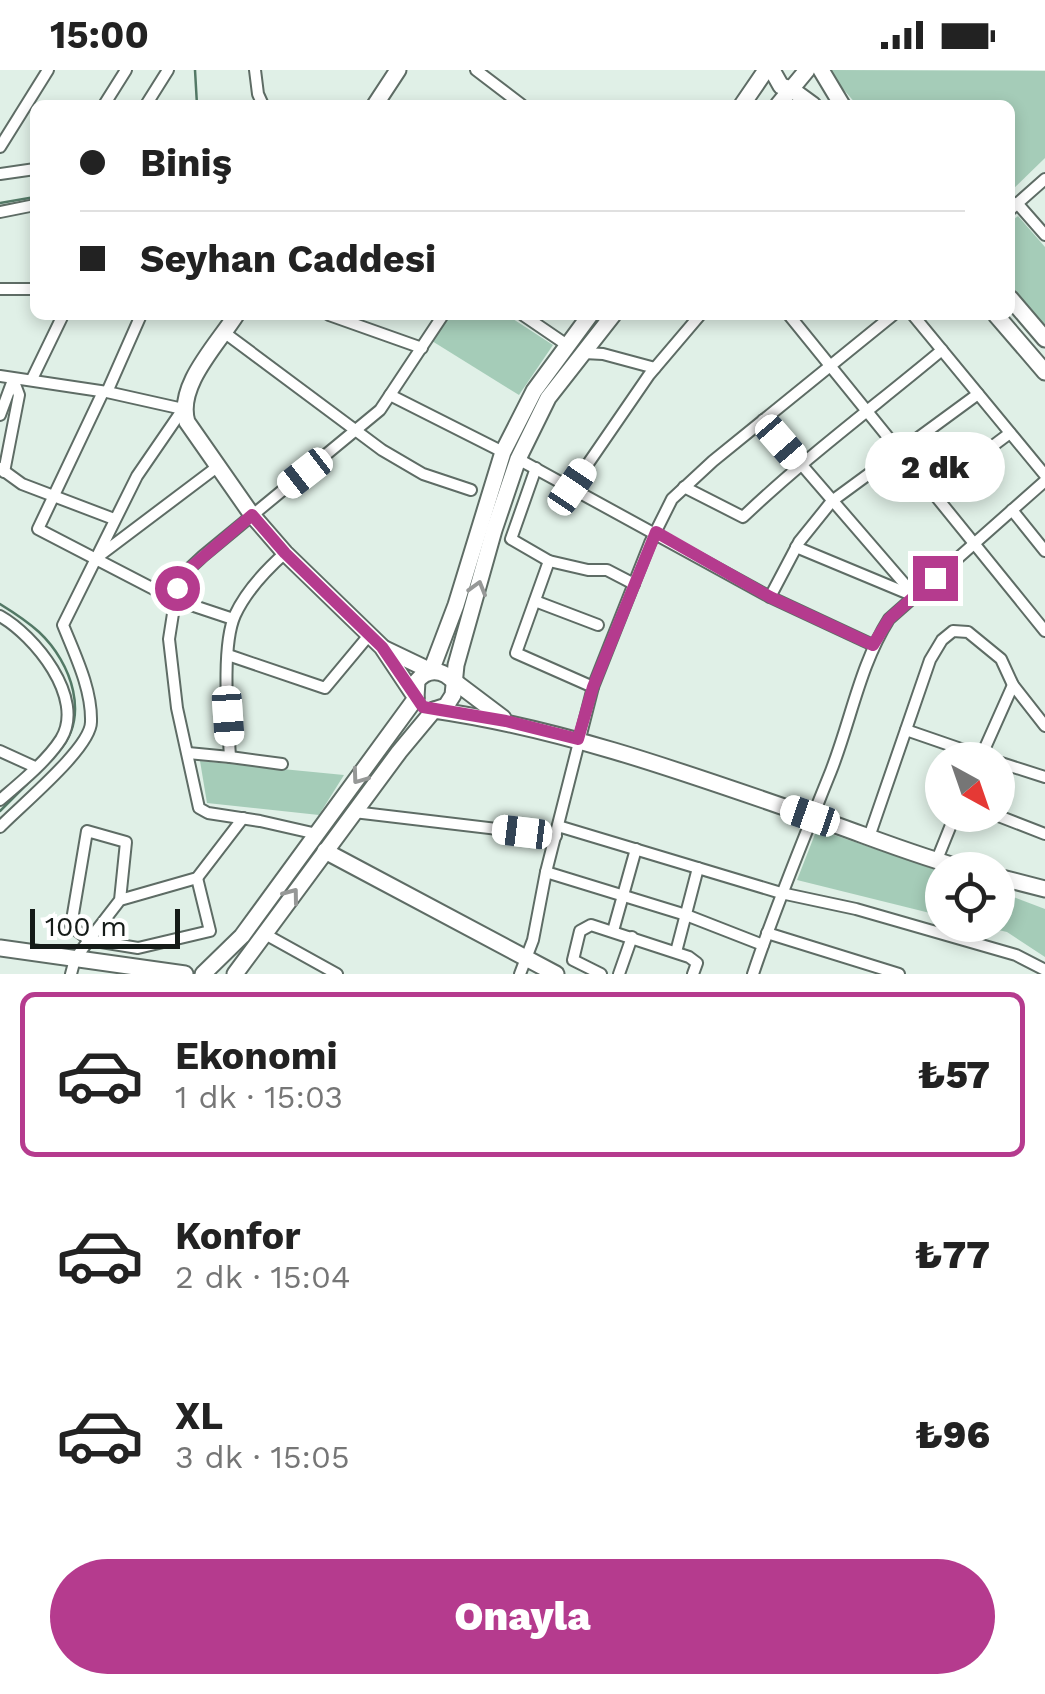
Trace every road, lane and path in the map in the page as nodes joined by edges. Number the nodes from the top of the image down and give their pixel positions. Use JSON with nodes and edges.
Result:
{"nodes":[{"id":1,"x":48,"y":70,"type":"edge"},
{"id":2,"x":126,"y":70,"type":"edge"},
{"id":3,"x":168,"y":70,"type":"edge"},
{"id":4,"x":255,"y":70,"type":"edge"},
{"id":5,"x":398,"y":70,"type":"edge"},
{"id":6,"x":476,"y":70,"type":"edge"},
{"id":7,"x":769,"y":70,"type":"edge"},
{"id":8,"x":807,"y":70,"type":"edge"},
{"id":9,"x":821,"y":70,"type":"edge"},
{"id":10,"x":791,"y":89,"type":"junction"},
{"id":11,"x":107,"y":100,"type":"edge"},
{"id":12,"x":149,"y":100,"type":"edge"},
{"id":13,"x":261,"y":100,"type":"edge"},
{"id":14,"x":378,"y":100,"type":"edge"},
{"id":15,"x":515,"y":100,"type":"edge"},
{"id":16,"x":746,"y":100,"type":"edge"},
{"id":17,"x":782,"y":100,"type":"edge"},
{"id":18,"x":806,"y":100,"type":"edge"},
{"id":19,"x":839,"y":100,"type":"edge"},
{"id":20,"x":0,"y":147,"type":"edge"},
{"id":21,"x":30,"y":170,"type":"edge"},
{"id":22,"x":0,"y":174,"type":"edge"},
{"id":23,"x":1045,"y":178,"type":"edge"},
{"id":24,"x":1015,"y":205,"type":"edge"},
{"id":25,"x":30,"y":206,"type":"edge"},
{"id":26,"x":1015,"y":207,"type":"edge"},
{"id":27,"x":0,"y":212,"type":"edge"},
{"id":28,"x":1045,"y":235,"type":"edge"},
{"id":29,"x":0,"y":289,"type":"edge"},
{"id":30,"x":30,"y":289,"type":"edge"},
{"id":31,"x":1015,"y":304,"type":"edge"},
{"id":32,"x":61,"y":320,"type":"edge"},
{"id":33,"x":139,"y":320,"type":"edge"},
{"id":34,"x":233,"y":320,"type":"edge"},
{"id":35,"x":343,"y":320,"type":"edge"},
{"id":36,"x":440,"y":320,"type":"edge"},
{"id":37,"x":530,"y":320,"type":"edge"},
{"id":38,"x":586,"y":320,"type":"edge"},
{"id":39,"x":609,"y":320,"type":"edge"},
{"id":40,"x":696,"y":320,"type":"edge"},
{"id":41,"x":793,"y":320,"type":"edge"},
{"id":42,"x":887,"y":320,"type":"edge"},
{"id":43,"x":916,"y":320,"type":"edge"},
{"id":44,"x":1000,"y":320,"type":"edge"},
{"id":45,"x":225,"y":332,"type":"junction"},
{"id":46,"x":1045,"y":339,"type":"edge"},
{"id":47,"x":567,"y":345,"type":"junction"},
{"id":48,"x":422,"y":348,"type":"junction"},
{"id":49,"x":942,"y":350,"type":"junction"},
{"id":50,"x":584,"y":353,"type":"junction"},
{"id":51,"x":831,"y":364,"type":"junction"},
{"id":52,"x":654,"y":368,"type":"junction"},
{"id":53,"x":1045,"y":372,"type":"edge"},
{"id":54,"x":0,"y":376,"type":"edge"},
{"id":55,"x":13,"y":379,"type":"junction"},
{"id":56,"x":32,"y":379,"type":"junction"},
{"id":57,"x":105,"y":392,"type":"junction"},
{"id":58,"x":978,"y":394,"type":"junction"},
{"id":59,"x":390,"y":395,"type":"junction"},
{"id":60,"x":183,"y":409,"type":"junction"},
{"id":61,"x":869,"y":411,"type":"junction"},
{"id":62,"x":0,"y":415,"type":"edge"},
{"id":63,"x":762,"y":420,"type":"junction"},
{"id":64,"x":357,"y":432,"type":"junction"},
{"id":65,"x":1010,"y":433,"type":"junction"},
{"id":66,"x":902,"y":451,"type":"junction"},
{"id":67,"x":502,"y":452,"type":"junction"},
{"id":68,"x":518,"y":459,"type":"junction"},
{"id":69,"x":800,"y":463,"type":"junction"},
{"id":70,"x":217,"y":467,"type":"junction"},
{"id":71,"x":536,"y":468,"type":"junction"},
{"id":72,"x":2,"y":470,"type":"edge"},
{"id":73,"x":1045,"y":478,"type":"edge"},
{"id":74,"x":572,"y":487,"type":"junction"},
{"id":75,"x":684,"y":488,"type":"junction"},
{"id":76,"x":471,"y":490,"type":"dead end"},
{"id":77,"x":934,"y":490,"type":"junction"},
{"id":78,"x":52,"y":495,"type":"junction"},
{"id":79,"x":832,"y":501,"type":"junction"},
{"id":80,"x":1012,"y":510,"type":"junction"},
{"id":81,"x":252,"y":515,"type":"junction"},
{"id":82,"x":114,"y":519,"type":"junction"},
{"id":83,"x":656,"y":532,"type":"junction"},
{"id":84,"x":975,"y":542,"type":"junction"},
{"id":85,"x":796,"y":548,"type":"junction"},
{"id":86,"x":1045,"y":551,"type":"edge"},
{"id":87,"x":285,"y":553,"type":"junction"},
{"id":88,"x":94,"y":560,"type":"junction"},
{"id":89,"x":549,"y":561,"type":"junction"},
{"id":90,"x":634,"y":584,"type":"junction"},
{"id":91,"x":914,"y":596,"type":"junction"},
{"id":92,"x":770,"y":597,"type":"junction"},
{"id":93,"x":173,"y":599,"type":"junction"},
{"id":94,"x":535,"y":601,"type":"junction"},
{"id":95,"x":0,"y":616,"type":"edge"},
{"id":96,"x":233,"y":619,"type":"junction"},
{"id":97,"x":598,"y":625,"type":"dead end"},
{"id":98,"x":1045,"y":631,"type":"edge"},
{"id":99,"x":370,"y":634,"type":"junction"},
{"id":100,"x":873,"y":645,"type":"junction"},
{"id":101,"x":382,"y":647,"type":"junction"},
{"id":102,"x":228,"y":655,"type":"junction"},
{"id":103,"x":432,"y":671,"type":"junction"},
{"id":104,"x":452,"y":682,"type":"junction"},
{"id":105,"x":1013,"y":686,"type":"junction"},
{"id":106,"x":593,"y":687,"type":"junction"},
{"id":107,"x":416,"y":698,"type":"junction"},
{"id":108,"x":434,"y":710,"type":"junction"},
{"id":109,"x":506,"y":721,"type":"junction"},
{"id":110,"x":1045,"y":726,"type":"edge"},
{"id":111,"x":906,"y":730,"type":"junction"},
{"id":112,"x":578,"y":739,"type":"junction"},
{"id":113,"x":940,"y":742,"type":"edge"},
{"id":114,"x":994,"y":742,"type":"edge"},
{"id":115,"x":0,"y":752,"type":"edge"},
{"id":116,"x":188,"y":754,"type":"junction"},
{"id":117,"x":230,"y":756,"type":"junction"},
{"id":118,"x":282,"y":764,"type":"dead end"},
{"id":119,"x":34,"y":767,"type":"junction"},
{"id":120,"x":1015,"y":768,"type":"edge"},
{"id":121,"x":1045,"y":777,"type":"edge"},
{"id":122,"x":0,"y":800,"type":"edge"},
{"id":123,"x":354,"y":812,"type":"junction"},
{"id":124,"x":810,"y":816,"type":"junction"},
{"id":125,"x":243,"y":818,"type":"junction"},
{"id":126,"x":1015,"y":822,"type":"edge"},
{"id":127,"x":0,"y":826,"type":"edge"},
{"id":128,"x":557,"y":831,"type":"junction"},
{"id":129,"x":317,"y":834,"type":"junction"},
{"id":130,"x":1045,"y":834,"type":"edge"},
{"id":131,"x":870,"y":837,"type":"junction"},
{"id":132,"x":636,"y":850,"type":"junction"},
{"id":133,"x":325,"y":851,"type":"junction"},
{"id":134,"x":925,"y":858,"type":"edge"},
{"id":135,"x":698,"y":868,"type":"junction"},
{"id":136,"x":546,"y":872,"type":"junction"},
{"id":137,"x":197,"y":878,"type":"junction"},
{"id":138,"x":1015,"y":880,"type":"edge"},
{"id":139,"x":1044,"y":884,"type":"edge"},
{"id":140,"x":781,"y":893,"type":"junction"},
{"id":141,"x":624,"y":895,"type":"junction"},
{"id":142,"x":120,"y":900,"type":"junction"},
{"id":143,"x":686,"y":915,"type":"junction"},
{"id":144,"x":613,"y":931,"type":"junction"},
{"id":145,"x":263,"y":933,"type":"junction"},
{"id":146,"x":632,"y":937,"type":"junction"},
{"id":147,"x":765,"y":939,"type":"junction"},
{"id":148,"x":88,"y":940,"type":"junction"},
{"id":149,"x":0,"y":948,"type":"edge"},
{"id":150,"x":676,"y":952,"type":"junction"},
{"id":151,"x":527,"y":958,"type":"junction"},
{"id":152,"x":123,"y":965,"type":"junction"},
{"id":153,"x":73,"y":966,"type":"edge"},
{"id":154,"x":1045,"y":970,"type":"edge"},
{"id":155,"x":142,"y":974,"type":"edge"},
{"id":156,"x":185,"y":974,"type":"edge"},
{"id":157,"x":203,"y":974,"type":"edge"},
{"id":158,"x":235,"y":974,"type":"edge"},
{"id":159,"x":337,"y":974,"type":"edge"},
{"id":160,"x":520,"y":974,"type":"edge"},
{"id":161,"x":556,"y":974,"type":"edge"},
{"id":162,"x":600,"y":974,"type":"edge"},
{"id":163,"x":619,"y":974,"type":"edge"},
{"id":164,"x":693,"y":974,"type":"edge"},
{"id":165,"x":753,"y":974,"type":"edge"},
{"id":166,"x":899,"y":974,"type":"edge"}],
"edges":[{"from":1,"to":20,"type":"street"},
{"from":2,"to":11,"type":"street"},
{"from":3,"to":12,"type":"street"},
{"from":4,"to":13,"type":"street"},
{"from":5,"to":14,"type":"street"},
{"from":6,"to":15,"type":"street"},
{"from":7,"to":10,"type":"street"},
{"from":7,"to":16,"type":"street"},
{"from":8,"to":10,"type":"street"},
{"from":9,"to":19,"type":"street"},
{"from":10,"to":17,"type":"street"},
{"from":10,"to":18,"type":"street"},
{"from":21,"to":22,"type":"street"},
{"from":23,"to":24,"type":"street"},
{"from":25,"to":27,"type":"street"},
{"from":26,"to":28,"type":"street"},
{"from":29,"to":30,"type":"street"},
{"from":31,"to":46,"type":"street"},
{"from":32,"to":56,"type":"street"},
{"from":33,"to":57,"type":"street"},
{"from":34,"to":45,"type":"street"},
{"from":35,"to":48,"type":"street"},
{"from":36,"to":48,"type":"street"},
{"from":37,"to":47,"type":"street"},
{"from":38,"to":47,"type":"street"},
{"from":39,"to":50,"type":"street"},
{"from":40,"to":52,"type":"street"},
{"from":41,"to":51,"type":"street"},
{"from":42,"to":51,"type":"street"},
{"from":43,"to":49,"type":"street"},
{"from":44,"to":53,"type":"street"},
{"from":45,"to":60,"type":"street"},
{"from":45,"to":64,"type":"street"},
{"from":47,"to":67,"type":"street"},
{"from":48,"to":59,"type":"street"},
{"from":49,"to":58,"type":"street"},
{"from":49,"to":61,"type":"street"},
{"from":50,"to":52,"type":"street"},
{"from":50,"to":68,"type":"street"},
{"from":51,"to":61,"type":"street"},
{"from":51,"to":63,"type":"street"},
{"from":52,"to":74,"type":"street"},
{"from":54,"to":55,"type":"street"},
{"from":55,"to":56,"type":"street"},
{"from":55,"to":62,"type":"street"},
{"from":55,"to":72,"type":"street"},
{"from":56,"to":57,"type":"street"},
{"from":57,"to":60,"type":"street"},
{"from":57,"to":78,"type":"street"},
{"from":58,"to":65,"type":"street"},
{"from":58,"to":66,"type":"street"},
{"from":59,"to":64,"type":"street"},
{"from":59,"to":67,"type":"street"},
{"from":60,"to":70,"type":"street"},
{"from":60,"to":82,"type":"street"},
{"from":61,"to":66,"type":"street"},
{"from":61,"to":69,"type":"street"},
{"from":63,"to":69,"type":"street"},
{"from":63,"to":75,"type":"street"},
{"from":64,"to":76,"type":"street"},
{"from":64,"to":81,"type":"street"},
{"from":65,"to":73,"type":"street"},
{"from":65,"to":77,"type":"street"},
{"from":66,"to":77,"type":"street"},
{"from":66,"to":79,"type":"street"},
{"from":67,"to":103,"type":"street"},
{"from":68,"to":71,"type":"street"},
{"from":104,"to":68,"type":"street","one_way":true},
{"from":69,"to":75,"type":"street"},
{"from":69,"to":79,"type":"street"},
{"from":70,"to":81,"type":"street"},
{"from":70,"to":88,"type":"street"},
{"from":71,"to":74,"type":"street"},
{"from":71,"to":89,"type":"street"},
{"from":72,"to":78,"type":"street"},
{"from":73,"to":80,"type":"street"},
{"from":74,"to":83,"type":"street"},
{"from":75,"to":83,"type":"street"},
{"from":77,"to":84,"type":"street"},
{"from":78,"to":82,"type":"street"},
{"from":78,"to":88,"type":"street"},
{"from":79,"to":85,"type":"street"},
{"from":79,"to":91,"type":"street"},
{"from":80,"to":84,"type":"street"},
{"from":80,"to":86,"type":"street"},
{"from":81,"to":87,"type":"street"},
{"from":81,"to":93,"type":"street"},
{"from":82,"to":88,"type":"street"},
{"from":83,"to":90,"type":"street"},
{"from":83,"to":92,"type":"street"},
{"from":84,"to":91,"type":"street"},
{"from":84,"to":98,"type":"street"},
{"from":85,"to":91,"type":"street"},
{"from":85,"to":92,"type":"street"},
{"from":87,"to":96,"type":"street"},
{"from":87,"to":99,"type":"street"},
{"from":88,"to":93,"type":"street"},
{"from":88,"to":127,"type":"street"},
{"from":89,"to":90,"type":"street"},
{"from":89,"to":94,"type":"street"},
{"from":90,"to":106,"type":"street"},
{"from":91,"to":100,"type":"street"},
{"from":92,"to":100,"type":"street"},
{"from":93,"to":96,"type":"street"},
{"from":93,"to":116,"type":"street"},
{"from":94,"to":97,"type":"street"},
{"from":94,"to":106,"type":"street"},
{"from":95,"to":119,"type":"street"},
{"from":96,"to":102,"type":"street"},
{"from":99,"to":101,"type":"street"},
{"from":99,"to":102,"type":"street"},
{"from":100,"to":124,"type":"street"},
{"from":101,"to":103,"type":"street"},
{"from":101,"to":107,"type":"street"},
{"from":102,"to":117,"type":"street"},
{"from":103,"to":104,"type":"street"},
{"from":103,"to":107,"type":"street"},
{"from":104,"to":108,"type":"street"},
{"from":104,"to":109,"type":"street"},
{"from":105,"to":110,"type":"street"},
{"from":105,"to":111,"type":"street"},
{"from":105,"to":114,"type":"street"},
{"from":106,"to":112,"type":"street"},
{"from":107,"to":108,"type":"street"},
{"from":107,"to":129,"type":"street","one_way":true},
{"from":108,"to":109,"type":"street"},
{"from":108,"to":123,"type":"street"},
{"from":109,"to":112,"type":"street"},
{"from":111,"to":113,"type":"street"},
{"from":111,"to":131,"type":"street"},
{"from":112,"to":124,"type":"street"},
{"from":112,"to":128,"type":"street"},
{"from":115,"to":119,"type":"street"},
{"from":116,"to":117,"type":"street"},
{"from":116,"to":125,"type":"street"},
{"from":117,"to":118,"type":"street"},
{"from":119,"to":122,"type":"street"},
{"from":120,"to":121,"type":"street"},
{"from":123,"to":128,"type":"street"},
{"from":123,"to":133,"type":"street"},
{"from":124,"to":131,"type":"street"},
{"from":124,"to":140,"type":"street"},
{"from":125,"to":129,"type":"street"},
{"from":125,"to":137,"type":"street"},
{"from":126,"to":130,"type":"street"},
{"from":128,"to":132,"type":"street"},
{"from":128,"to":136,"type":"street"},
{"from":129,"to":157,"type":"street"},
{"from":131,"to":134,"type":"street"},
{"from":132,"to":135,"type":"street"},
{"from":132,"to":141,"type":"street"},
{"from":145,"to":133,"type":"street","one_way":true},
{"from":133,"to":151,"type":"street"},
{"from":135,"to":140,"type":"street"},
{"from":135,"to":143,"type":"street"},
{"from":136,"to":141,"type":"street"},
{"from":136,"to":151,"type":"street"},
{"from":137,"to":142,"type":"street"},
{"from":137,"to":148,"type":"street"},
{"from":138,"to":139,"type":"street"},
{"from":140,"to":147,"type":"street"},
{"from":140,"to":154,"type":"street"},
{"from":141,"to":143,"type":"street"},
{"from":141,"to":144,"type":"street"},
{"from":142,"to":148,"type":"street"},
{"from":142,"to":148,"type":"street"},
{"from":143,"to":147,"type":"street"},
{"from":143,"to":150,"type":"street"},
{"from":144,"to":146,"type":"street"},
{"from":144,"to":162,"type":"street"},
{"from":145,"to":158,"type":"street"},
{"from":145,"to":159,"type":"street"},
{"from":146,"to":150,"type":"street"},
{"from":146,"to":163,"type":"street"},
{"from":147,"to":165,"type":"street"},
{"from":147,"to":166,"type":"street"},
{"from":148,"to":153,"type":"street"},
{"from":149,"to":153,"type":"street"},
{"from":150,"to":164,"type":"street"},
{"from":151,"to":160,"type":"street"},
{"from":151,"to":161,"type":"street"},
{"from":152,"to":153,"type":"street"},
{"from":152,"to":155,"type":"street"},
{"from":152,"to":156,"type":"street"}]}
